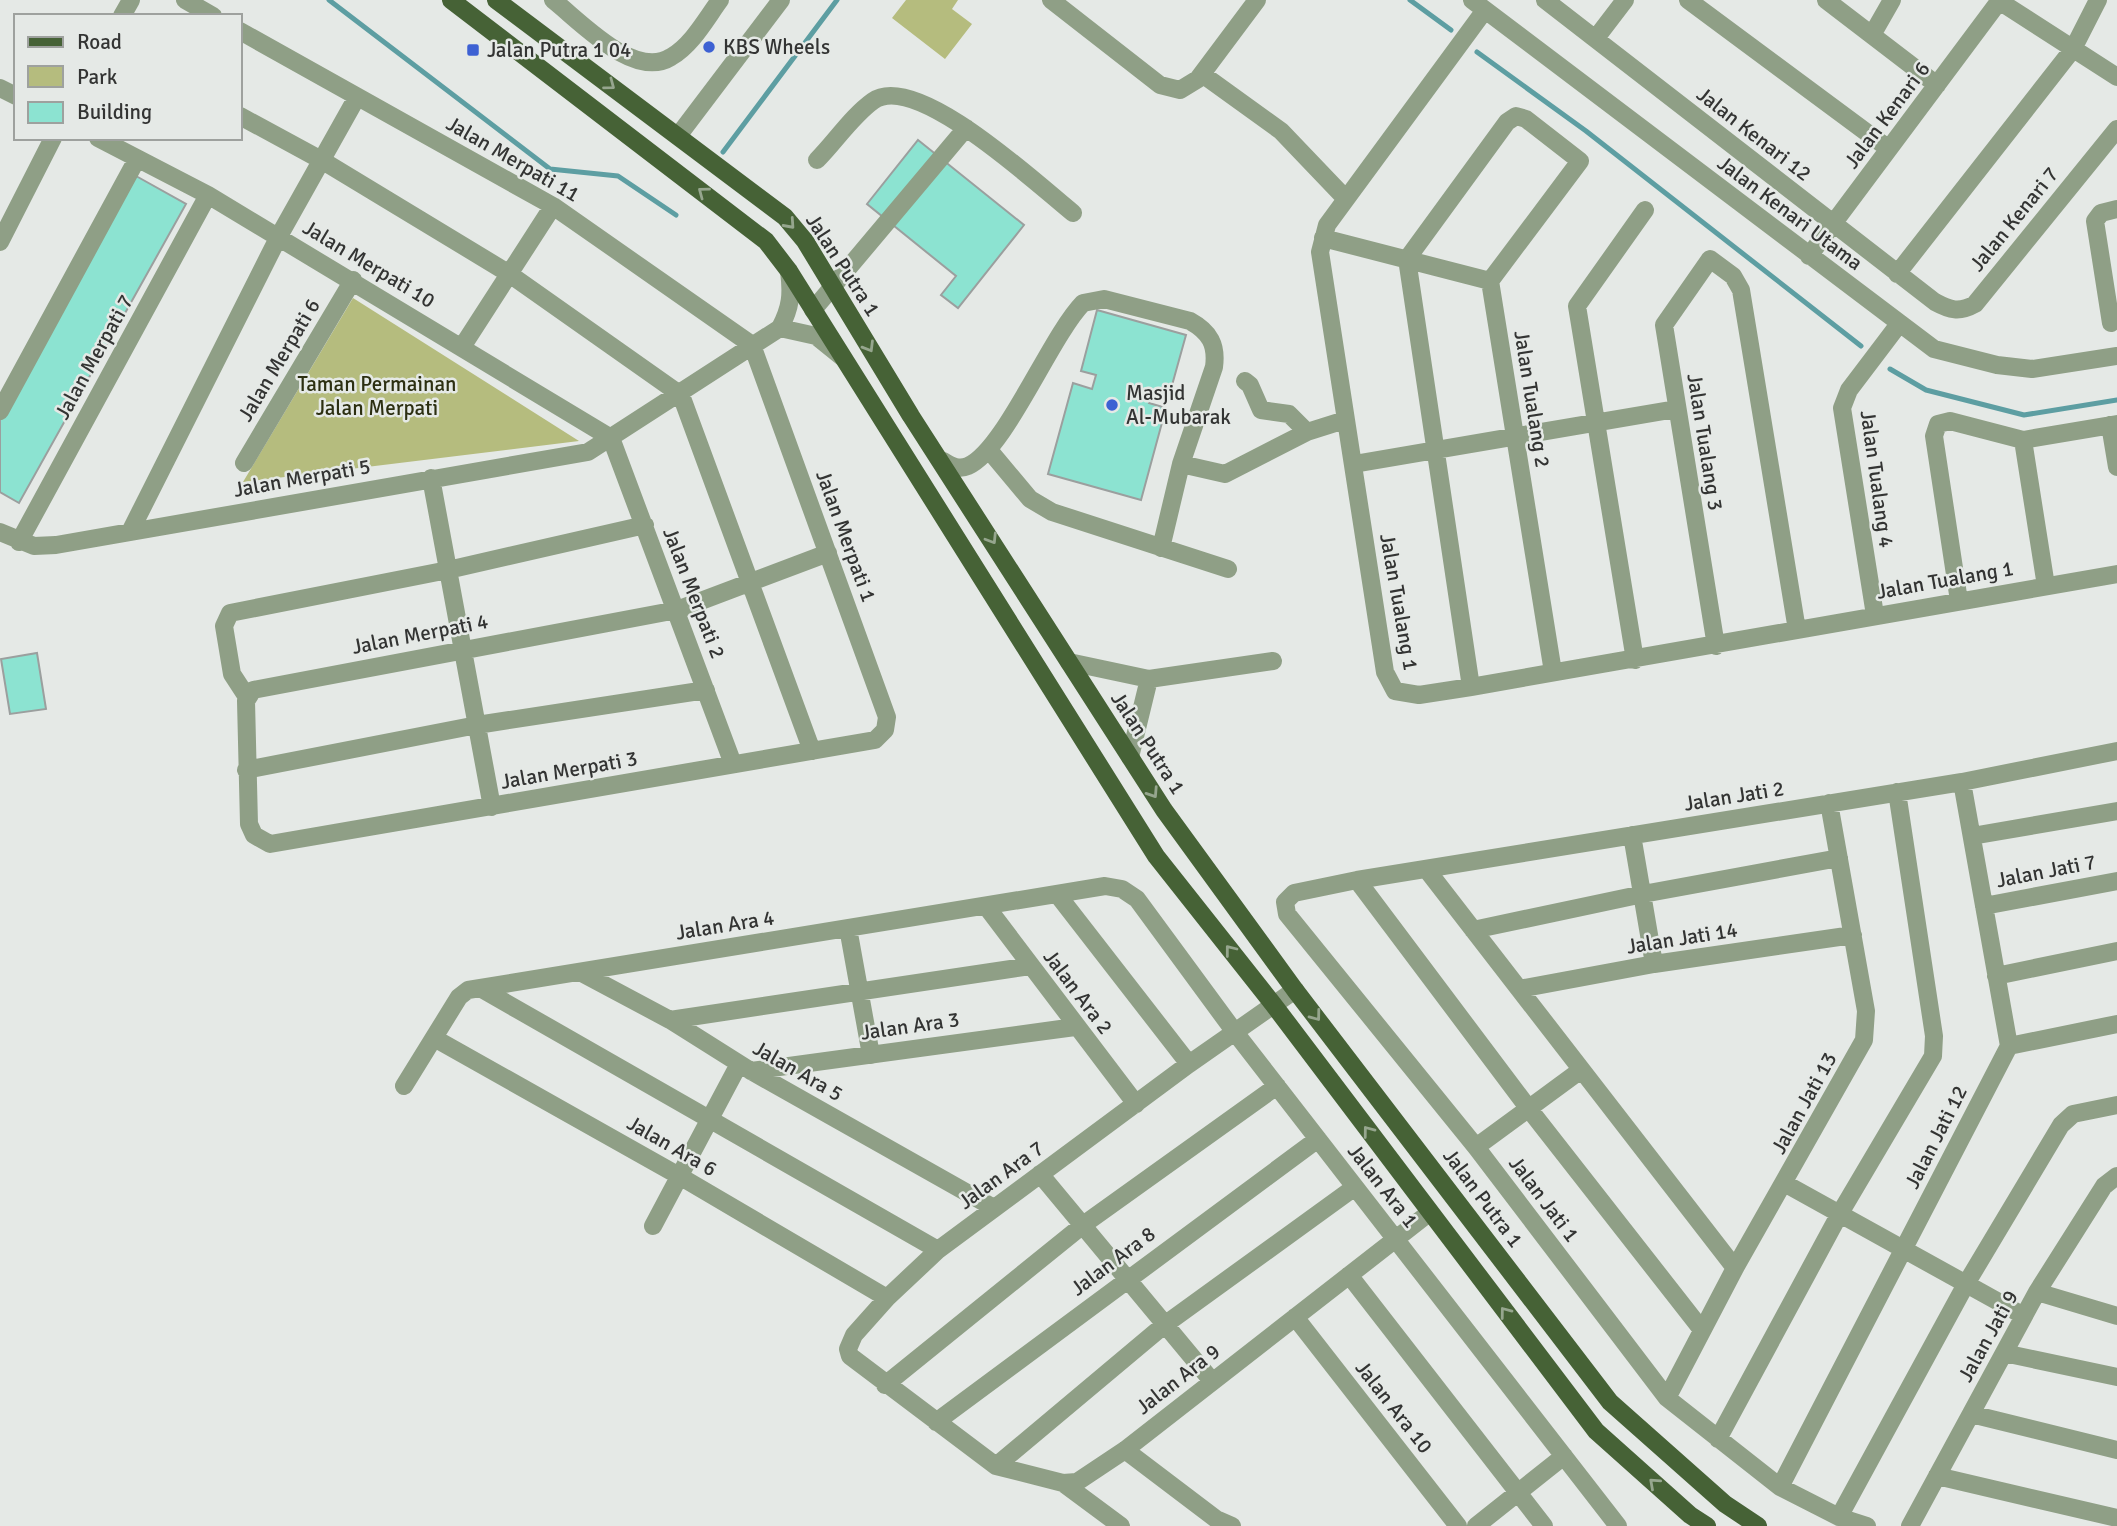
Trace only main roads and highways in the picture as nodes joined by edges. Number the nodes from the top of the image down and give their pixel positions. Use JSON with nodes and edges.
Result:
{"nodes":[{"id":1,"x":451,"y":0,"type":"edge"},
{"id":2,"x":496,"y":0,"type":"edge"},
{"id":3,"x":1707,"y":1526,"type":"edge"},
{"id":4,"x":1758,"y":1526,"type":"edge"}],
"edges":[{"from":3,"to":1,"type":"main road","one_way":true},
{"from":2,"to":4,"type":"main road","name":"Jalan Putra 1","one_way":true}]}
